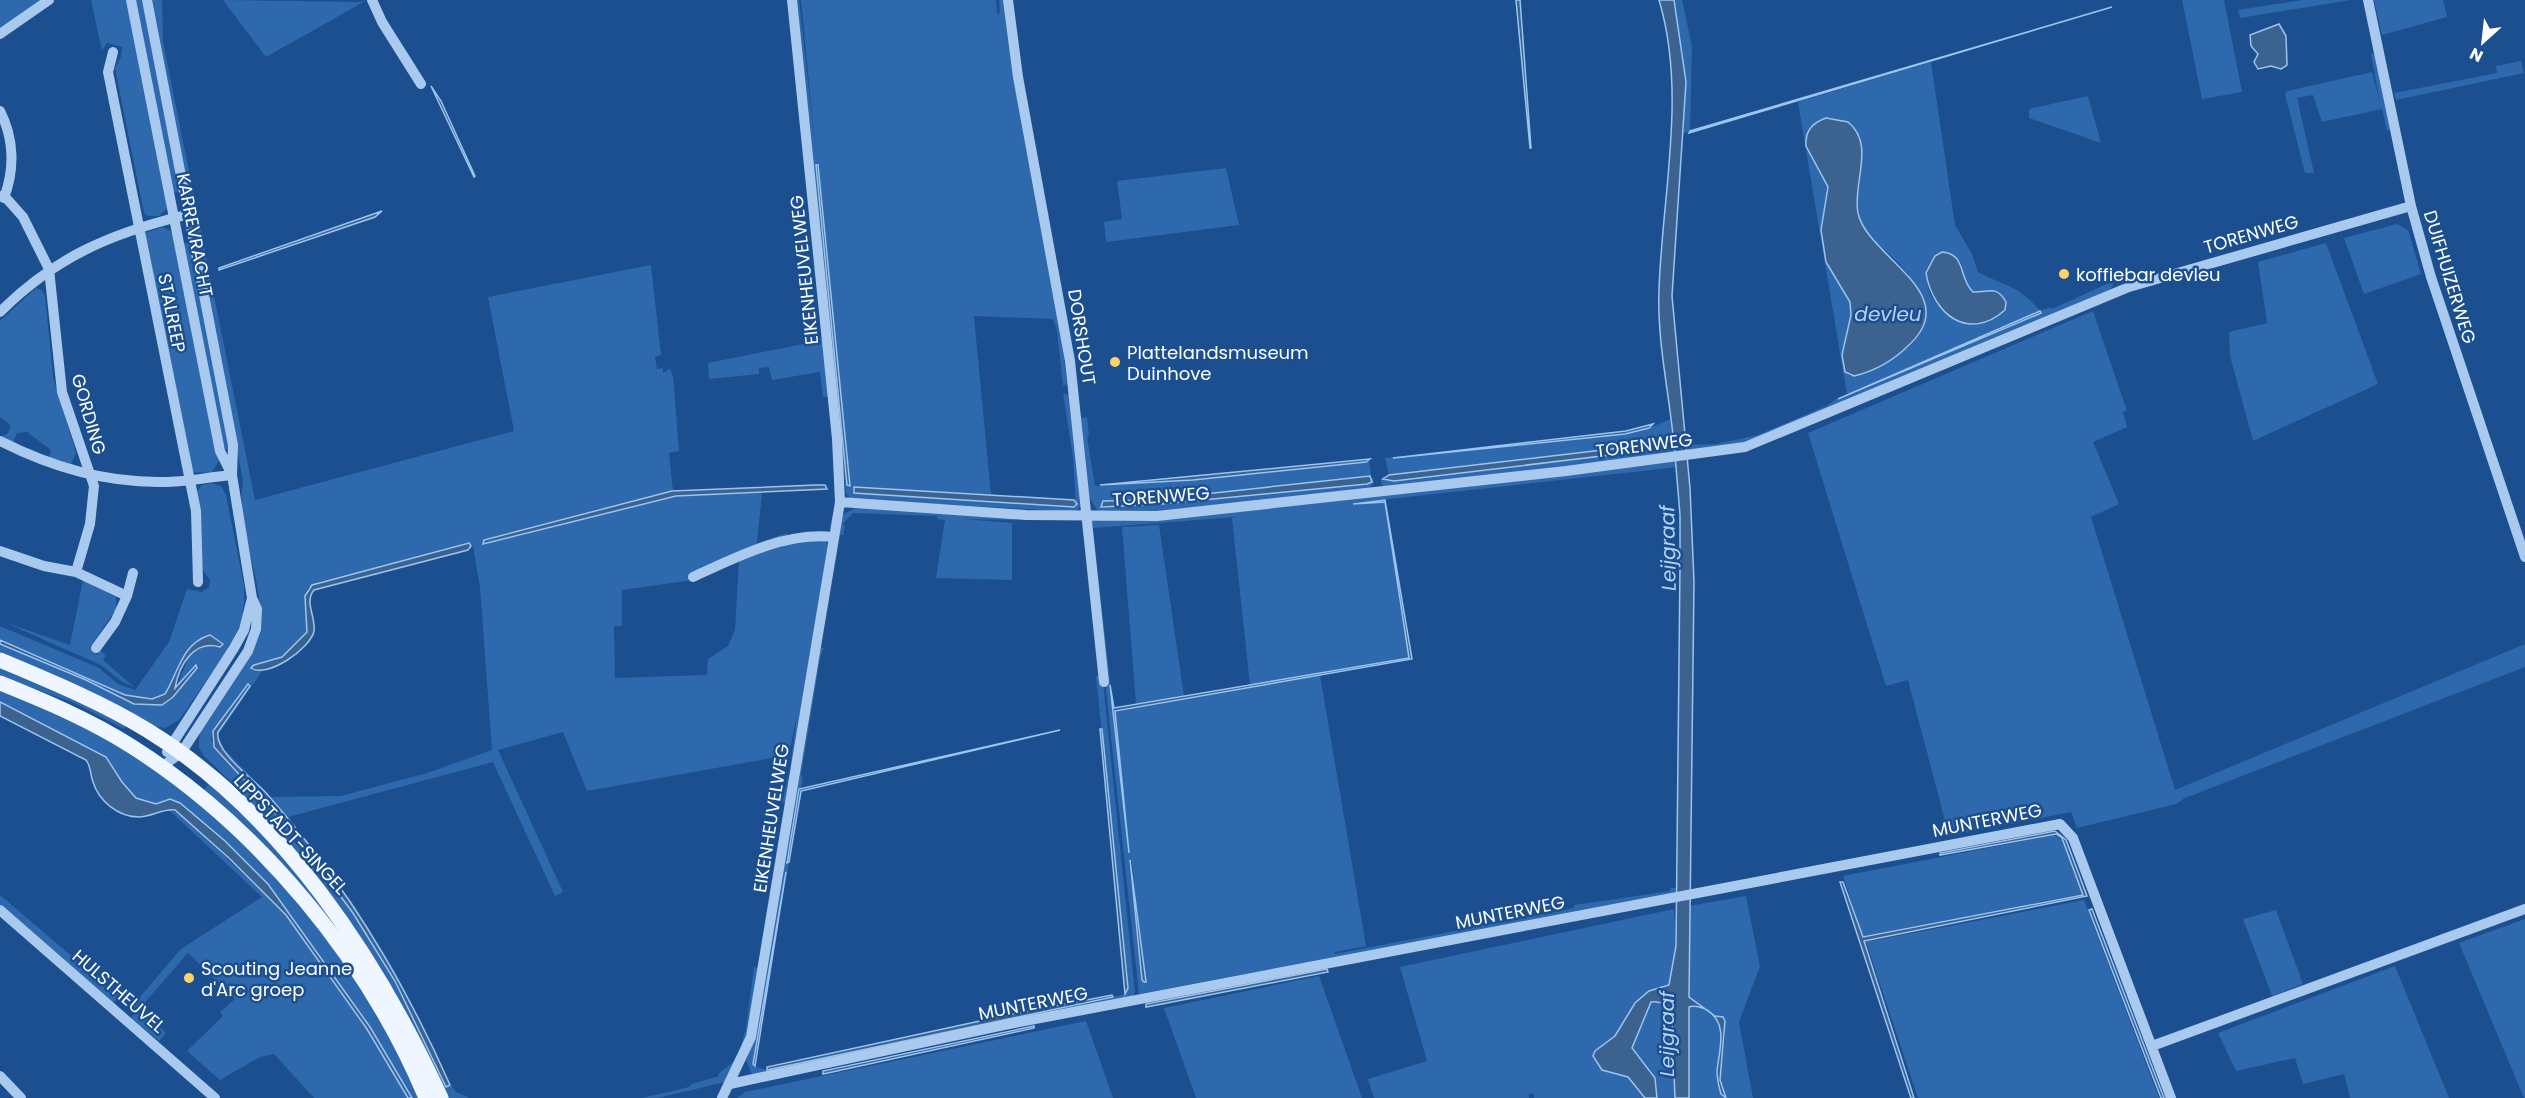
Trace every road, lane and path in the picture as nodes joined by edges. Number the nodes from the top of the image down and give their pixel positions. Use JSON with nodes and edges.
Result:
{"nodes":[{"id":1,"x":49,"y":0,"type":"edge"},
{"id":2,"x":131,"y":0,"type":"edge"},
{"id":3,"x":147,"y":0,"type":"edge"},
{"id":4,"x":372,"y":0,"type":"edge"},
{"id":5,"x":792,"y":0,"type":"edge"},
{"id":6,"x":1008,"y":0,"type":"edge"},
{"id":7,"x":2368,"y":0,"type":"edge"},
{"id":8,"x":0,"y":34,"type":"edge"},
{"id":9,"x":113,"y":52,"type":"dead end"},
{"id":10,"x":421,"y":84,"type":"dead end"},
{"id":11,"x":0,"y":111,"type":"edge"},
{"id":12,"x":2,"y":197,"type":"edge"},
{"id":13,"x":2411,"y":206,"type":"junction"},
{"id":14,"x":188,"y":214,"type":"junction"},
{"id":15,"x":175,"y":218,"type":"junction"},
{"id":16,"x":138,"y":227,"type":"junction"},
{"id":17,"x":49,"y":269,"type":"junction"},
{"id":18,"x":0,"y":312,"type":"edge"},
{"id":19,"x":0,"y":441,"type":"edge"},
{"id":20,"x":89,"y":474,"type":"junction"},
{"id":21,"x":231,"y":475,"type":"junction"},
{"id":22,"x":188,"y":479,"type":"junction"},
{"id":23,"x":840,"y":502,"type":"junction"},
{"id":24,"x":1086,"y":517,"type":"junction"},
{"id":25,"x":833,"y":537,"type":"junction"},
{"id":26,"x":0,"y":551,"type":"edge"},
{"id":27,"x":2525,"y":557,"type":"edge"},
{"id":28,"x":76,"y":572,"type":"junction"},
{"id":29,"x":133,"y":573,"type":"dead end"},
{"id":30,"x":693,"y":577,"type":"dead end"},
{"id":31,"x":198,"y":582,"type":"dead end"},
{"id":32,"x":127,"y":596,"type":"junction"},
{"id":33,"x":96,"y":648,"type":"dead end"},
{"id":34,"x":0,"y":660,"type":"edge"},
{"id":35,"x":0,"y":682,"type":"edge"},
{"id":36,"x":1104,"y":682,"type":"dead end"},
{"id":37,"x":175,"y":749,"type":"junction"},
{"id":38,"x":161,"y":767,"type":"junction"},
{"id":39,"x":2525,"y":909,"type":"edge"},
{"id":40,"x":0,"y":910,"type":"edge"},
{"id":41,"x":2152,"y":1046,"type":"junction"},
{"id":42,"x":0,"y":1076,"type":"edge"},
{"id":43,"x":730,"y":1084,"type":"junction"},
{"id":44,"x":21,"y":1098,"type":"edge"},
{"id":45,"x":215,"y":1098,"type":"edge"},
{"id":46,"x":426,"y":1098,"type":"edge"},
{"id":47,"x":441,"y":1098,"type":"edge"},
{"id":48,"x":722,"y":1098,"type":"edge"},
{"id":49,"x":2171,"y":1098,"type":"edge"}],
"edges":[{"from":1,"to":8,"type":"street"},
{"from":2,"to":15,"type":"street","name":"KARREVRACHT"},
{"from":3,"to":14,"type":"street","name":"KARREVRACHT"},
{"from":4,"to":10,"type":"street"},
{"from":5,"to":23,"type":"street","name":"EIKENHEUVELWEG"},
{"from":6,"to":24,"type":"street","name":"DORSHOUT"},
{"from":7,"to":13,"type":"street","name":"DUIFHUIZERWEG"},
{"from":9,"to":16,"type":"street","name":"STALREEP"},
{"from":11,"to":12,"type":"street","name":"GORDING"},
{"from":12,"to":17,"type":"street","name":"GORDING"},
{"from":13,"to":24,"type":"street","name":"TORENWEG"},
{"from":13,"to":27,"type":"street","name":"DUIFHUIZERWEG"},
{"from":14,"to":15,"type":"street"},
{"from":14,"to":21,"type":"street","name":"KARREVRACHT"},
{"from":15,"to":16,"type":"street"},
{"from":15,"to":21,"type":"street","name":"KARREVRACHT"},
{"from":16,"to":17,"type":"street"},
{"from":16,"to":22,"type":"street","name":"STALREEP"},
{"from":17,"to":18,"type":"street"},
{"from":17,"to":20,"type":"street","name":"GORDING"},
{"from":19,"to":20,"type":"street"},
{"from":20,"to":22,"type":"street"},
{"from":20,"to":28,"type":"street","name":"GORDING"},
{"from":21,"to":22,"type":"street"},
{"from":21,"to":37,"type":"street","name":"KARREVRACHT"},
{"from":22,"to":31,"type":"street","name":"STALREEP"},
{"from":23,"to":24,"type":"street","name":"TORENWEG"},
{"from":23,"to":25,"type":"street","name":"EIKENHEUVELWEG"},
{"from":24,"to":36,"type":"street","name":"DORSHOUT"},
{"from":25,"to":30,"type":"street"},
{"from":25,"to":43,"type":"street","name":"EIKENHEUVELWEG"},
{"from":26,"to":28,"type":"street"},
{"from":28,"to":32,"type":"street"},
{"from":29,"to":32,"type":"street"},
{"from":32,"to":33,"type":"street"},
{"from":34,"to":37,"type":"main road","name":"LIPPSTADT-SINGEL"},
{"from":35,"to":38,"type":"main road","name":"LIPPSTADT-SINGEL"},
{"from":37,"to":38,"type":"street","name":"KARREVRACHT"},
{"from":37,"to":47,"type":"main road","name":"LIPPSTADT-SINGEL"},
{"from":38,"to":46,"type":"main road","name":"LIPPSTADT-SINGEL"},
{"from":39,"to":41,"type":"street"},
{"from":40,"to":45,"type":"street","name":"HULSTHEUVEL"},
{"from":41,"to":43,"type":"street","name":"MUNTERWEG"},
{"from":41,"to":49,"type":"street","name":"MUNTERWEG"},
{"from":42,"to":44,"type":"street"},
{"from":43,"to":48,"type":"street","name":"EIKENHEUVELWEG"}]}
